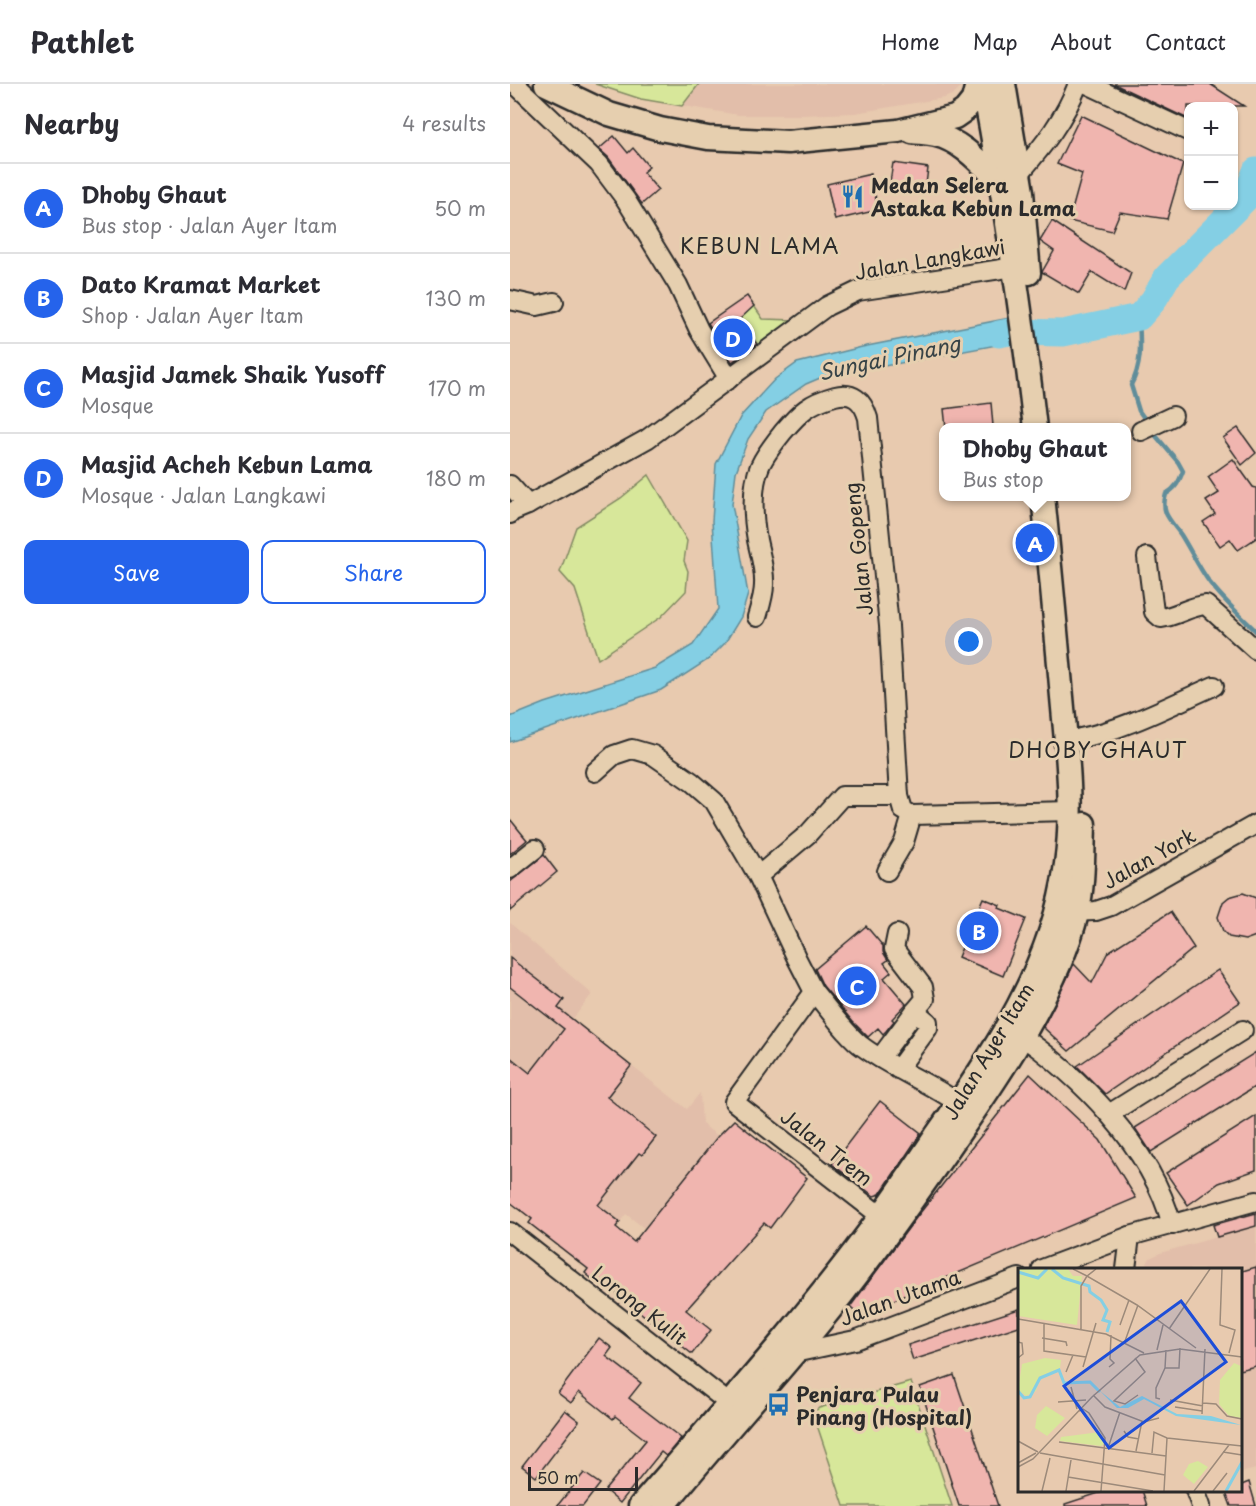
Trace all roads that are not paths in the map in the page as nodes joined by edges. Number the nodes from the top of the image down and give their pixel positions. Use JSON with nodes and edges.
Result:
{"nodes":[{"id":1,"x":512,"y":84,"type":"edge"},
{"id":2,"x":546,"y":84,"type":"edge"},
{"id":3,"x":977,"y":84,"type":"edge"},
{"id":4,"x":983,"y":84,"type":"edge"},
{"id":5,"x":1004,"y":84,"type":"edge"},
{"id":6,"x":1078,"y":84,"type":"edge"},
{"id":7,"x":1087,"y":84,"type":"edge"},
{"id":8,"x":1184,"y":129,"type":"edge"},
{"id":9,"x":898,"y":132,"type":"junction"},
{"id":10,"x":1010,"y":178,"type":"junction"},
{"id":11,"x":1021,"y":266,"type":"junction"},
{"id":12,"x":510,"y":300,"type":"edge"},
{"id":13,"x":554,"y":302,"type":"dead end"},
{"id":14,"x":1033,"y":354,"type":"junction"},
{"id":15,"x":729,"y":379,"type":"junction"},
{"id":16,"x":1035,"y":423,"type":"edge"},
{"id":17,"x":1047,"y":423,"type":"edge"},
{"id":18,"x":510,"y":485,"type":"edge"},
{"id":19,"x":1043,"y":501,"type":"edge"},
{"id":20,"x":1057,"y":501,"type":"edge"},
{"id":21,"x":528,"y":505,"type":"junction"},
{"id":22,"x":510,"y":514,"type":"edge"},
{"id":23,"x":1147,"y":557,"type":"dead end"},
{"id":24,"x":757,"y":617,"type":"dead end"},
{"id":25,"x":1256,"y":650,"type":"edge"},
{"id":26,"x":1214,"y":686,"type":"dead end"},
{"id":27,"x":1080,"y":738,"type":"junction"},
{"id":28,"x":595,"y":772,"type":"dead end"},
{"id":29,"x":899,"y":796,"type":"junction"},
{"id":30,"x":1071,"y":811,"type":"junction"},
{"id":31,"x":912,"y":815,"type":"junction"},
{"id":32,"x":1256,"y":824,"type":"edge"},
{"id":33,"x":535,"y":849,"type":"dead end"},
{"id":34,"x":510,"y":869,"type":"edge"},
{"id":35,"x":887,"y":871,"type":"dead end"},
{"id":36,"x":758,"y":876,"type":"junction"},
{"id":37,"x":1068,"y":912,"type":"junction"},
{"id":38,"x":897,"y":934,"type":"dead end"},
{"id":39,"x":814,"y":992,"type":"junction"},
{"id":40,"x":915,"y":1011,"type":"junction"},
{"id":41,"x":1243,"y":1030,"type":"dead end"},
{"id":42,"x":1015,"y":1031,"type":"junction"},
{"id":43,"x":880,"y":1058,"type":"junction"},
{"id":44,"x":898,"y":1069,"type":"junction"},
{"id":45,"x":958,"y":1103,"type":"junction"},
{"id":46,"x":1109,"y":1114,"type":"junction"},
{"id":47,"x":1256,"y":1201,"type":"edge"},
{"id":48,"x":887,"y":1221,"type":"junction"},
{"id":49,"x":1172,"y":1225,"type":"junction"},
{"id":50,"x":510,"y":1232,"type":"edge"},
{"id":51,"x":1130,"y":1236,"type":"junction"},
{"id":52,"x":1105,"y":1245,"type":"junction"},
{"id":53,"x":1045,"y":1268,"type":"edge"},
{"id":54,"x":1124,"y":1268,"type":"edge"},
{"id":55,"x":1125,"y":1268,"type":"edge"},
{"id":56,"x":1018,"y":1278,"type":"edge"},
{"id":57,"x":794,"y":1353,"type":"junction"},
{"id":58,"x":735,"y":1409,"type":"junction"},
{"id":59,"x":1195,"y":1491,"type":"edge"},
{"id":60,"x":640,"y":1506,"type":"edge"},
{"id":61,"x":664,"y":1506,"type":"edge"},
{"id":62,"x":1201,"y":1506,"type":"edge"}],
"edges":[{"from":1,"to":15,"type":"street"},
{"from":2,"to":9,"type":"main road"},
{"from":3,"to":9,"type":"main road"},
{"from":4,"to":10,"type":"main road"},
{"from":5,"to":10,"type":"main road"},
{"from":6,"to":10,"type":"street"},
{"from":7,"to":8,"type":"street"},
{"from":9,"to":10,"type":"main road"},
{"from":10,"to":11,"type":"main road"},
{"from":11,"to":14,"type":"main road"},
{"from":11,"to":15,"type":"street","name":"Jalan Langkawi"},
{"from":12,"to":13,"type":"street"},
{"from":14,"to":16,"type":"main road"},
{"from":14,"to":17,"type":"main road"},
{"from":15,"to":21,"type":"street","name":"Jalan Langkawi"},
{"from":18,"to":21,"type":"street"},
{"from":19,"to":30,"type":"main road","name":"Jalan Ayer Itam"},
{"from":20,"to":27,"type":"main road","name":"Jalan Ayer Itam"},
{"from":21,"to":22,"type":"street","name":"Jalan Langkawi"},
{"from":23,"to":25,"type":"street"},
{"from":24,"to":29,"type":"street","name":"Jalan Gopeng"},
{"from":26,"to":27,"type":"street"},
{"from":27,"to":37,"type":"main road","name":"Jalan Ayer Itam"},
{"from":28,"to":36,"type":"street"},
{"from":29,"to":31,"type":"street"},
{"from":29,"to":36,"type":"street"},
{"from":30,"to":31,"type":"street"},
{"from":30,"to":37,"type":"main road","name":"Jalan Ayer Itam"},
{"from":31,"to":35,"type":"street"},
{"from":32,"to":37,"type":"street","name":"Jalan York"},
{"from":33,"to":34,"type":"street"},
{"from":36,"to":39,"type":"street"},
{"from":37,"to":42,"type":"main road","name":"Jalan Ayer Itam"},
{"from":38,"to":40,"type":"street"},
{"from":39,"to":43,"type":"street"},
{"from":39,"to":48,"type":"street","name":"Jalan Trem"},
{"from":40,"to":43,"type":"street"},
{"from":40,"to":44,"type":"street"},
{"from":41,"to":46,"type":"street"},
{"from":42,"to":45,"type":"main road","name":"Jalan Ayer Itam"},
{"from":42,"to":46,"type":"street"},
{"from":42,"to":48,"type":"main road","name":"Jalan Ayer Itam"},
{"from":43,"to":44,"type":"street"},
{"from":44,"to":45,"type":"street"},
{"from":45,"to":48,"type":"main road","name":"Jalan Ayer Itam"},
{"from":46,"to":49,"type":"street"},
{"from":47,"to":49,"type":"street"},
{"from":48,"to":57,"type":"main road","name":"Jalan Ayer Itam"},
{"from":48,"to":58,"type":"main road","name":"Jalan Ayer Itam"},
{"from":49,"to":51,"type":"street"},
{"from":50,"to":58,"type":"street","name":"Lorong Kulit"},
{"from":51,"to":52,"type":"street"},
{"from":51,"to":55,"type":"street"},
{"from":52,"to":53,"type":"street"},
{"from":52,"to":54,"type":"street"},
{"from":56,"to":57,"type":"street","name":"Jalan Utama"},
{"from":57,"to":58,"type":"main road","name":"Jalan Ayer Itam"},
{"from":58,"to":60,"type":"main road","name":"Jalan Ayer Itam"},
{"from":58,"to":61,"type":"main road","name":"Jalan Ayer Itam"},
{"from":59,"to":62,"type":"street"}]}
